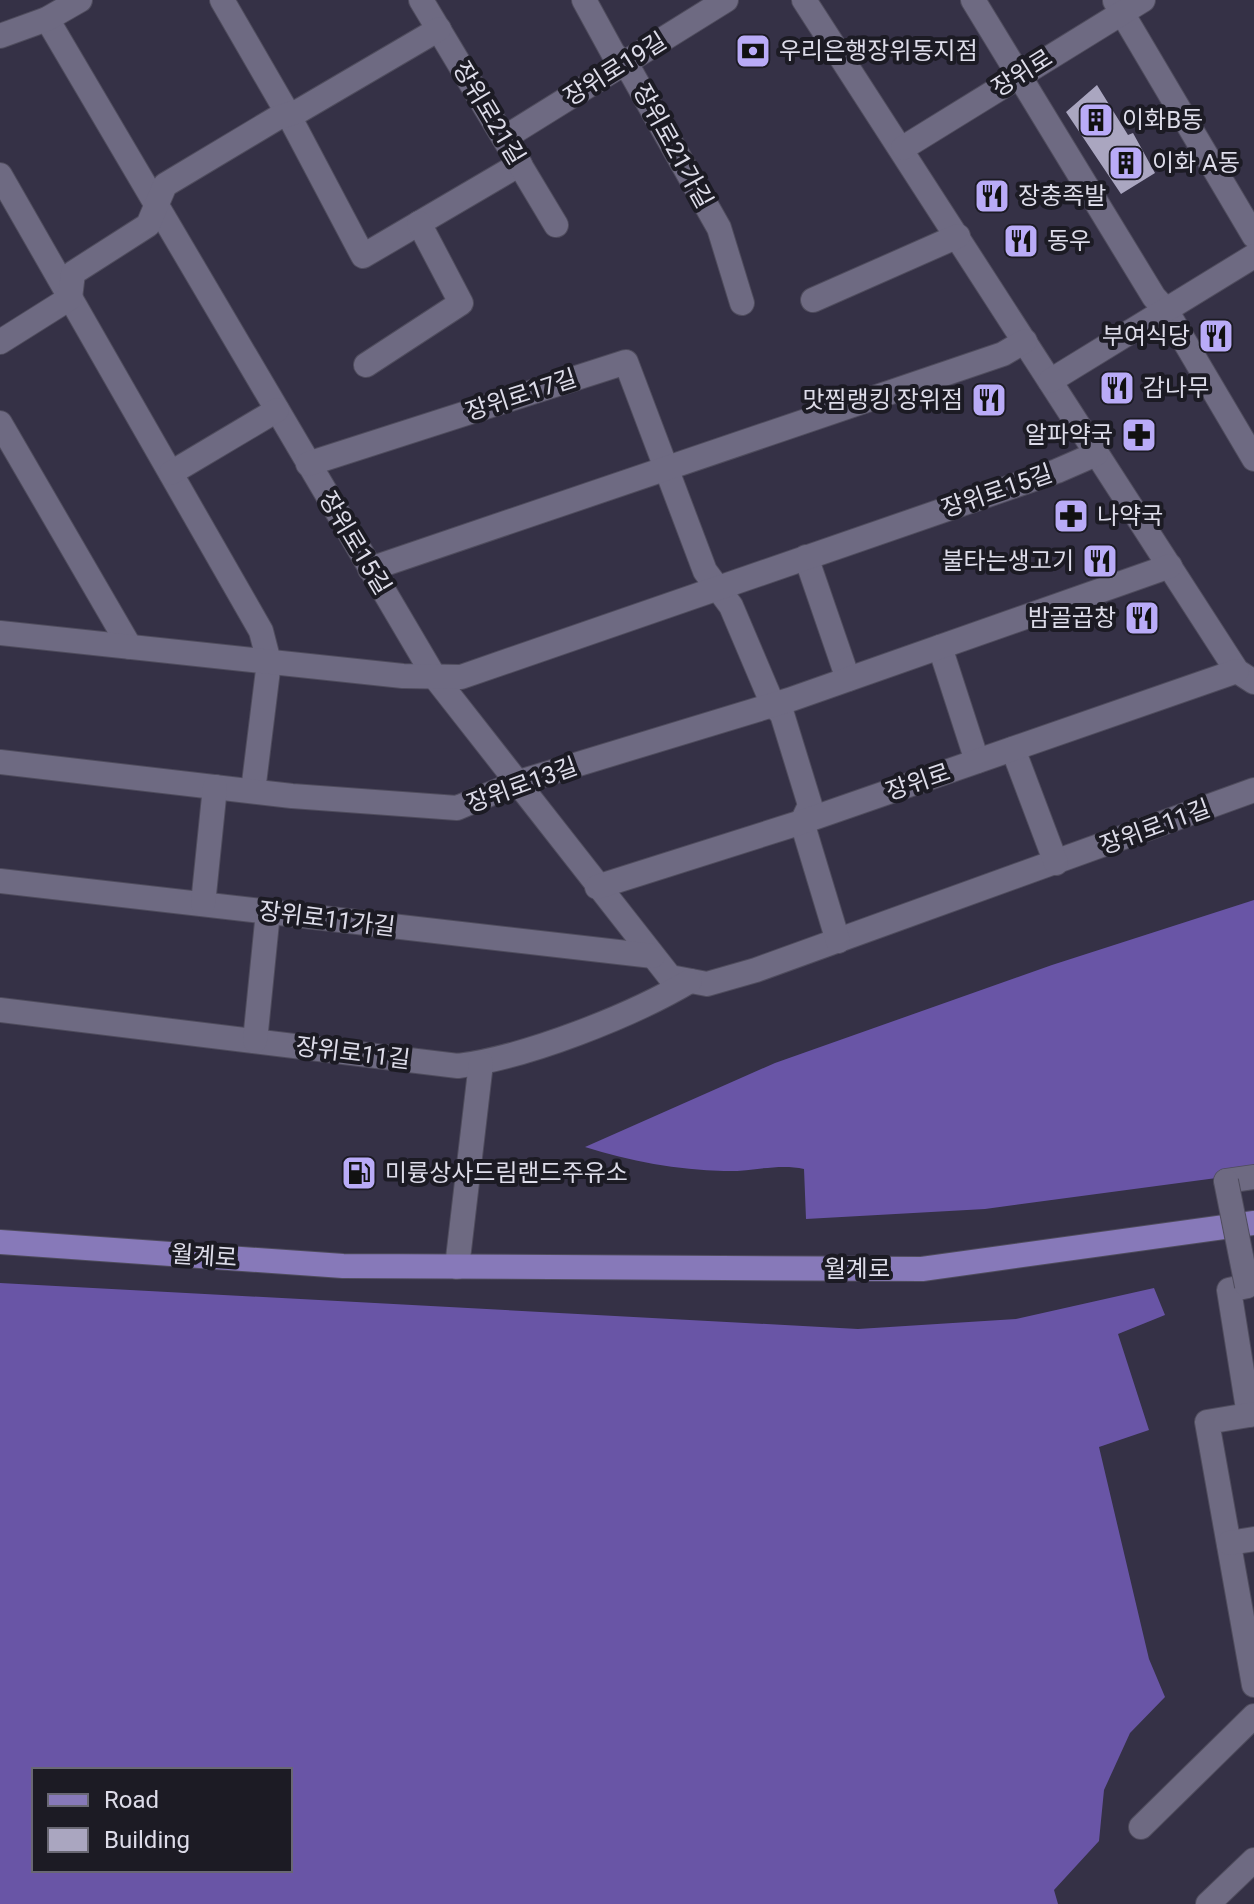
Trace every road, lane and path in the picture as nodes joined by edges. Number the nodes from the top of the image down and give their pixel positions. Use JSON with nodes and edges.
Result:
{"nodes":[{"id":1,"x":80,"y":0,"type":"edge"},
{"id":2,"x":222,"y":0,"type":"edge"},
{"id":3,"x":421,"y":0,"type":"edge"},
{"id":4,"x":584,"y":0,"type":"edge"},
{"id":5,"x":726,"y":0,"type":"edge"},
{"id":6,"x":804,"y":0,"type":"edge"},
{"id":7,"x":973,"y":0,"type":"edge"},
{"id":8,"x":1126,"y":4,"type":"edge"},
{"id":9,"x":47,"y":19,"type":"junction"},
{"id":10,"x":439,"y":29,"type":"junction"},
{"id":11,"x":0,"y":36,"type":"edge"},
{"id":12,"x":623,"y":64,"type":"junction"},
{"id":13,"x":1018,"y":74,"type":"junction"},
{"id":14,"x":288,"y":114,"type":"junction"},
{"id":15,"x":504,"y":138,"type":"junction"},
{"id":16,"x":903,"y":148,"type":"junction"},
{"id":17,"x":520,"y":164,"type":"junction"},
{"id":18,"x":0,"y":175,"type":"edge"},
{"id":19,"x":155,"y":203,"type":"junction"},
{"id":20,"x":419,"y":223,"type":"junction"},
{"id":21,"x":556,"y":225,"type":"dead end"},
{"id":22,"x":958,"y":236,"type":"junction"},
{"id":23,"x":1254,"y":236,"type":"edge"},
{"id":24,"x":1254,"y":256,"type":"edge"},
{"id":25,"x":70,"y":298,"type":"junction"},
{"id":26,"x":813,"y":300,"type":"dead end"},
{"id":27,"x":742,"y":303,"type":"dead end"},
{"id":28,"x":1166,"y":310,"type":"junction"},
{"id":29,"x":1025,"y":341,"type":"junction"},
{"id":30,"x":0,"y":342,"type":"edge"},
{"id":31,"x":366,"y":365,"type":"dead end"},
{"id":32,"x":1050,"y":381,"type":"junction"},
{"id":33,"x":277,"y":410,"type":"junction"},
{"id":34,"x":0,"y":423,"type":"edge"},
{"id":35,"x":1096,"y":454,"type":"junction"},
{"id":36,"x":1254,"y":459,"type":"edge"},
{"id":37,"x":308,"y":464,"type":"junction"},
{"id":38,"x":666,"y":469,"type":"junction"},
{"id":39,"x":171,"y":473,"type":"junction"},
{"id":40,"x":806,"y":557,"type":"junction"},
{"id":41,"x":1170,"y":566,"type":"junction"},
{"id":42,"x":370,"y":569,"type":"junction"},
{"id":43,"x":716,"y":588,"type":"junction"},
{"id":44,"x":0,"y":633,"type":"edge"},
{"id":45,"x":130,"y":647,"type":"junction"},
{"id":46,"x":940,"y":647,"type":"junction"},
{"id":47,"x":269,"y":662,"type":"junction"},
{"id":48,"x":434,"y":676,"type":"junction"},
{"id":49,"x":1246,"y":676,"type":"edge"},
{"id":50,"x":848,"y":679,"type":"junction"},
{"id":51,"x":773,"y":705,"type":"junction"},
{"id":52,"x":1013,"y":749,"type":"junction"},
{"id":53,"x":977,"y":761,"type":"junction"},
{"id":54,"x":0,"y":762,"type":"edge"},
{"id":55,"x":516,"y":783,"type":"junction"},
{"id":56,"x":215,"y":787,"type":"junction"},
{"id":57,"x":1254,"y":790,"type":"edge"},
{"id":58,"x":253,"y":791,"type":"junction"},
{"id":59,"x":802,"y":822,"type":"junction"},
{"id":60,"x":1056,"y":863,"type":"junction"},
{"id":61,"x":0,"y":881,"type":"edge"},
{"id":62,"x":597,"y":887,"type":"junction"},
{"id":63,"x":203,"y":904,"type":"junction"},
{"id":64,"x":268,"y":912,"type":"junction"},
{"id":65,"x":838,"y":941,"type":"junction"},
{"id":66,"x":653,"y":956,"type":"junction"},
{"id":67,"x":690,"y":981,"type":"junction"},
{"id":68,"x":0,"y":1010,"type":"edge"},
{"id":69,"x":255,"y":1041,"type":"junction"},
{"id":70,"x":481,"y":1063,"type":"junction"},
{"id":71,"x":1254,"y":1177,"type":"edge"},
{"id":72,"x":1254,"y":1223,"type":"edge"},
{"id":73,"x":0,"y":1242,"type":"edge"},
{"id":74,"x":457,"y":1267,"type":"junction"},
{"id":75,"x":1252,"y":1414,"type":"edge"},
{"id":76,"x":1254,"y":1539,"type":"edge"},
{"id":77,"x":1229,"y":1543,"type":"junction"},
{"id":78,"x":1254,"y":1685,"type":"edge"},
{"id":79,"x":1254,"y":1716,"type":"edge"},
{"id":80,"x":1141,"y":1827,"type":"dead end"},
{"id":81,"x":1254,"y":1860,"type":"edge"},
{"id":82,"x":1208,"y":1904,"type":"edge"}],
"edges":[{"from":1,"to":9,"type":"street"},
{"from":2,"to":14,"type":"street"},
{"from":3,"to":10,"type":"street","name":"장위로21길"},
{"from":4,"to":12,"type":"street","name":"장위로21가길"},
{"from":5,"to":12,"type":"street","name":"장위로19길"},
{"from":6,"to":16,"type":"street","name":"장위로"},
{"from":7,"to":13,"type":"street"},
{"from":8,"to":13,"type":"street","name":"장위로"},
{"from":8,"to":23,"type":"street"},
{"from":9,"to":11,"type":"street"},
{"from":9,"to":19,"type":"street","name":"장위로15길"},
{"from":10,"to":14,"type":"street"},
{"from":10,"to":15,"type":"street","name":"장위로21길"},
{"from":12,"to":15,"type":"street","name":"장위로19길"},
{"from":12,"to":27,"type":"street","name":"장위로21가길"},
{"from":13,"to":16,"type":"street","name":"장위로"},
{"from":13,"to":28,"type":"street"},
{"from":14,"to":19,"type":"street"},
{"from":14,"to":20,"type":"street"},
{"from":15,"to":17,"type":"street","name":"장위로21길"},
{"from":16,"to":22,"type":"street","name":"장위로"},
{"from":17,"to":20,"type":"street"},
{"from":17,"to":21,"type":"street","name":"장위로21길"},
{"from":18,"to":25,"type":"street"},
{"from":19,"to":25,"type":"street"},
{"from":19,"to":33,"type":"street","name":"장위로15길"},
{"from":20,"to":31,"type":"street"},
{"from":22,"to":26,"type":"street"},
{"from":22,"to":29,"type":"street","name":"장위로"},
{"from":24,"to":28,"type":"street"},
{"from":25,"to":30,"type":"street"},
{"from":25,"to":39,"type":"street"},
{"from":28,"to":32,"type":"street"},
{"from":28,"to":36,"type":"street"},
{"from":29,"to":32,"type":"street","name":"장위로"},
{"from":29,"to":38,"type":"street"},
{"from":32,"to":35,"type":"street","name":"장위로"},
{"from":33,"to":37,"type":"street","name":"장위로15길"},
{"from":33,"to":39,"type":"street"},
{"from":34,"to":45,"type":"street"},
{"from":35,"to":40,"type":"street","name":"장위로15길"},
{"from":35,"to":41,"type":"street","name":"장위로"},
{"from":37,"to":38,"type":"street","name":"장위로17길"},
{"from":37,"to":42,"type":"street","name":"장위로15길"},
{"from":38,"to":42,"type":"street"},
{"from":38,"to":43,"type":"street"},
{"from":39,"to":47,"type":"street"},
{"from":40,"to":43,"type":"street","name":"장위로15길"},
{"from":40,"to":50,"type":"street"},
{"from":41,"to":46,"type":"street","name":"장위로13길"},
{"from":41,"to":49,"type":"street","name":"장위로"},
{"from":42,"to":48,"type":"street","name":"장위로15길"},
{"from":43,"to":48,"type":"street","name":"장위로15길"},
{"from":43,"to":51,"type":"street"},
{"from":44,"to":45,"type":"street","name":"장위로15길"},
{"from":45,"to":47,"type":"street","name":"장위로15길"},
{"from":46,"to":50,"type":"street","name":"장위로13길"},
{"from":46,"to":53,"type":"street"},
{"from":47,"to":48,"type":"street","name":"장위로15길"},
{"from":47,"to":58,"type":"street"},
{"from":48,"to":55,"type":"street"},
{"from":49,"to":52,"type":"street","name":"장위로"},
{"from":50,"to":51,"type":"street","name":"장위로13길"},
{"from":51,"to":55,"type":"street","name":"장위로13길"},
{"from":51,"to":59,"type":"street"},
{"from":52,"to":53,"type":"street","name":"장위로"},
{"from":52,"to":60,"type":"street"},
{"from":53,"to":59,"type":"street","name":"장위로"},
{"from":54,"to":56,"type":"street","name":"장위로13길"},
{"from":55,"to":58,"type":"street","name":"장위로13길"},
{"from":55,"to":62,"type":"street"},
{"from":56,"to":58,"type":"street","name":"장위로13길"},
{"from":56,"to":63,"type":"street"},
{"from":57,"to":60,"type":"street","name":"장위로11길"},
{"from":59,"to":62,"type":"street","name":"장위로"},
{"from":59,"to":65,"type":"street"},
{"from":60,"to":65,"type":"street","name":"장위로11길"},
{"from":61,"to":63,"type":"street","name":"장위로11가길"},
{"from":62,"to":66,"type":"street"},
{"from":63,"to":64,"type":"street","name":"장위로11가길"},
{"from":64,"to":66,"type":"street","name":"장위로11가길"},
{"from":64,"to":69,"type":"street"},
{"from":65,"to":67,"type":"street","name":"장위로11길"},
{"from":66,"to":67,"type":"street"},
{"from":67,"to":70,"type":"street","name":"장위로11길"},
{"from":68,"to":69,"type":"street","name":"장위로11길"},
{"from":69,"to":70,"type":"street","name":"장위로11길"},
{"from":70,"to":74,"type":"street"},
{"from":71,"to":75,"type":"street","bridge":true},
{"from":72,"to":74,"type":"main road","name":"월계로"},
{"from":73,"to":74,"type":"main road","name":"월계로"},
{"from":75,"to":77,"type":"street"},
{"from":76,"to":77,"type":"street"},
{"from":77,"to":78,"type":"street"},
{"from":79,"to":80,"type":"street"},
{"from":81,"to":82,"type":"street"}]}
